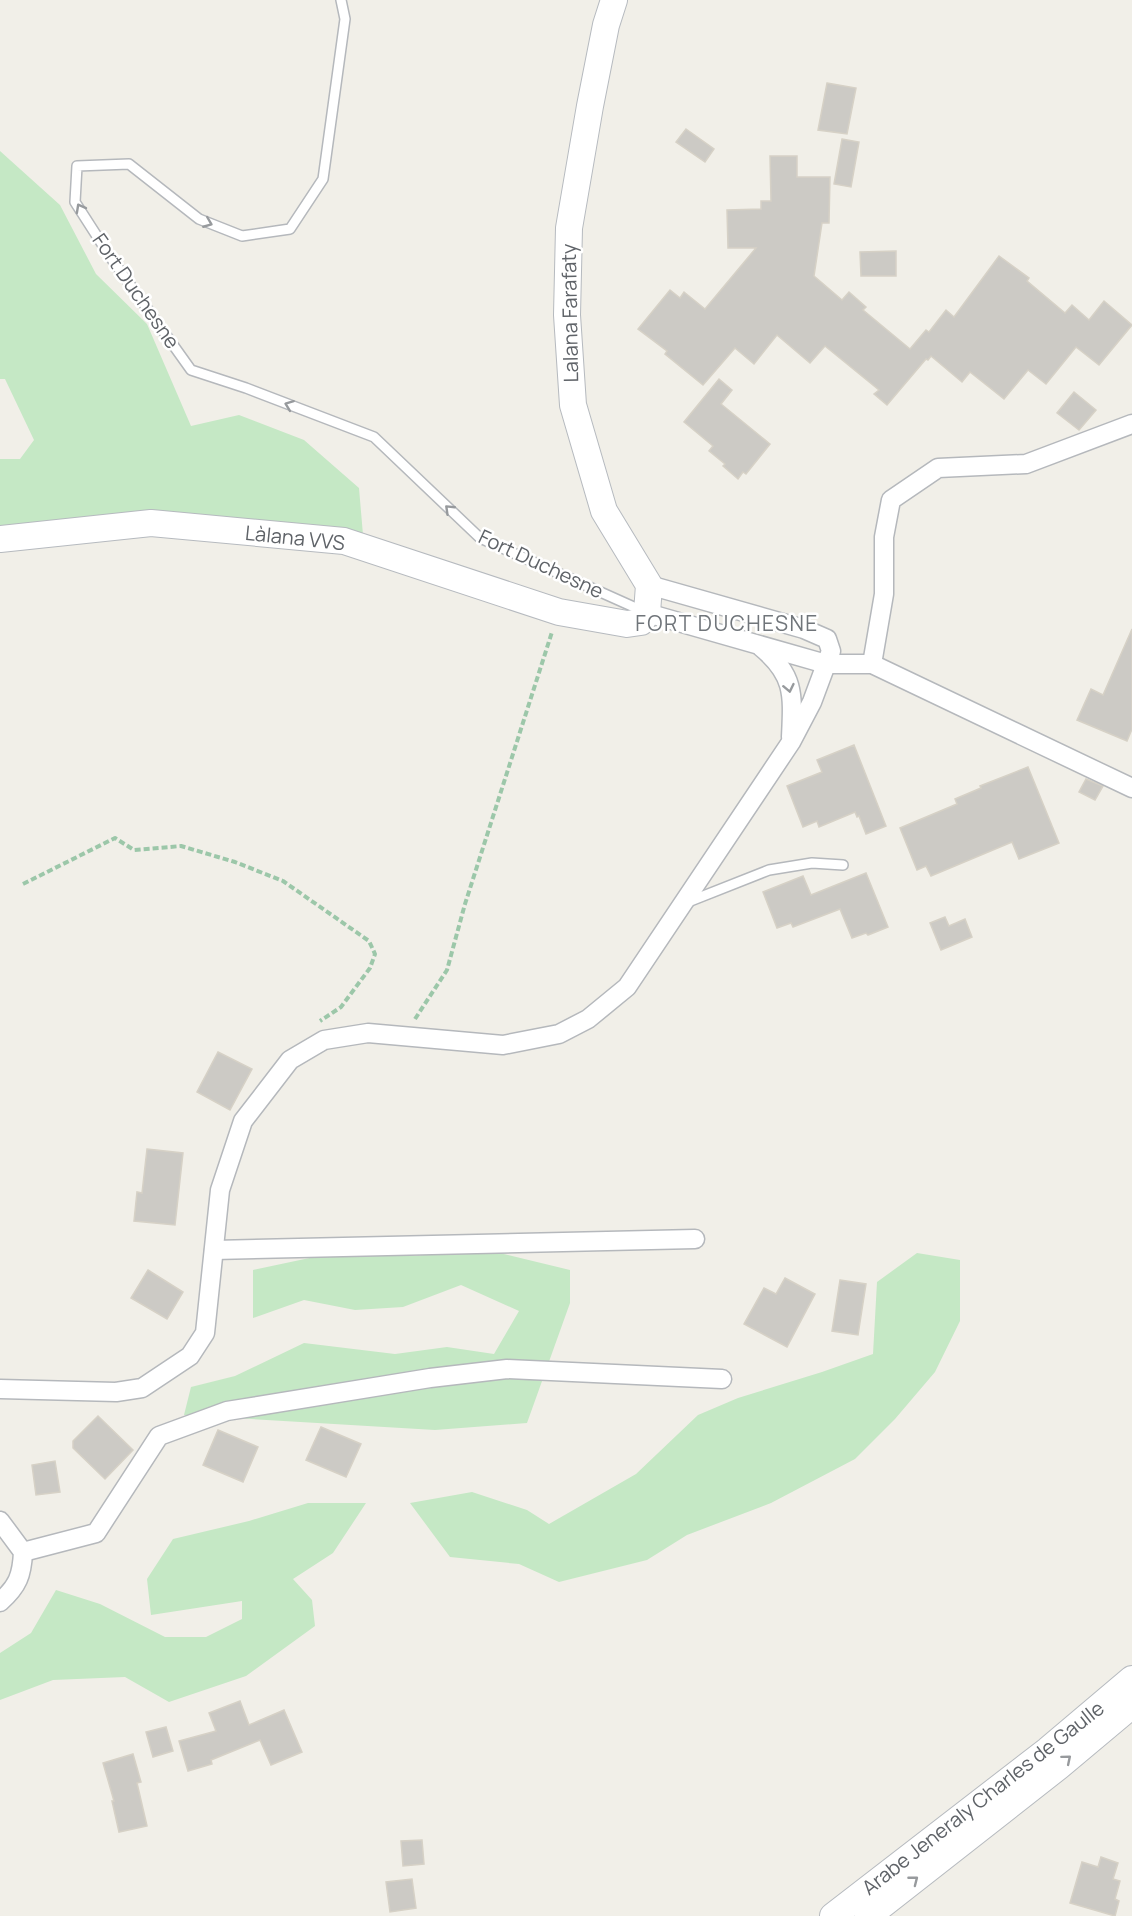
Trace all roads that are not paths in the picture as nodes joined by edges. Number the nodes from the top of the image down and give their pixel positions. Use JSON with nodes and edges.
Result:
{"nodes":[{"id":1,"x":341,"y":0,"type":"edge"},
{"id":2,"x":614,"y":0,"type":"edge"},
{"id":3,"x":1132,"y":424,"type":"edge"},
{"id":4,"x":0,"y":539,"type":"edge"},
{"id":5,"x":649,"y":585,"type":"junction"},
{"id":6,"x":647,"y":613,"type":"junction"},
{"id":7,"x":758,"y":645,"type":"junction"},
{"id":8,"x":826,"y":664,"type":"junction"},
{"id":9,"x":872,"y":664,"type":"junction"},
{"id":10,"x":791,"y":742,"type":"junction"},
{"id":11,"x":1132,"y":788,"type":"edge"},
{"id":12,"x":843,"y":866,"type":"dead end"},
{"id":13,"x":683,"y":904,"type":"junction"},
{"id":14,"x":695,"y":1239,"type":"dead end"},
{"id":15,"x":214,"y":1250,"type":"junction"},
{"id":16,"x":723,"y":1379,"type":"dead end"},
{"id":17,"x":0,"y":1389,"type":"edge"},
{"id":18,"x":0,"y":1521,"type":"edge"},
{"id":19,"x":23,"y":1552,"type":"junction"},
{"id":20,"x":0,"y":1602,"type":"edge"},
{"id":21,"x":1132,"y":1679,"type":"edge"},
{"id":22,"x":1132,"y":1705,"type":"edge"},
{"id":23,"x":833,"y":1916,"type":"edge"},
{"id":24,"x":868,"y":1916,"type":"edge"}],
"edges":[{"from":6,"to":1,"type":"lane","name":"Fort Duchesne","one_way":true},
{"from":2,"to":5,"type":"main road","name":"Lalana Farafaty"},
{"from":3,"to":9,"type":"street"},
{"from":4,"to":6,"type":"main road","name":"Làlana VVS"},
{"from":5,"to":6,"type":"main road"},
{"from":5,"to":8,"type":"street"},
{"from":6,"to":7,"type":"street"},
{"from":7,"to":8,"type":"street"},
{"from":7,"to":10,"type":"street","one_way":true},
{"from":8,"to":9,"type":"street"},
{"from":8,"to":10,"type":"street"},
{"from":9,"to":11,"type":"street"},
{"from":10,"to":13,"type":"street"},
{"from":12,"to":13,"type":"lane"},
{"from":13,"to":15,"type":"street"},
{"from":14,"to":15,"type":"street"},
{"from":15,"to":17,"type":"street"},
{"from":16,"to":19,"type":"street"},
{"from":18,"to":19,"type":"street"},
{"from":19,"to":20,"type":"street"},
{"from":21,"to":23,"type":"main road","name":"Arabe Jeneraly Charles de Gaulle"},
{"from":24,"to":22,"type":"main road","name":"Arabe Jeneraly Charles de Gaulle","one_way":true}]}
